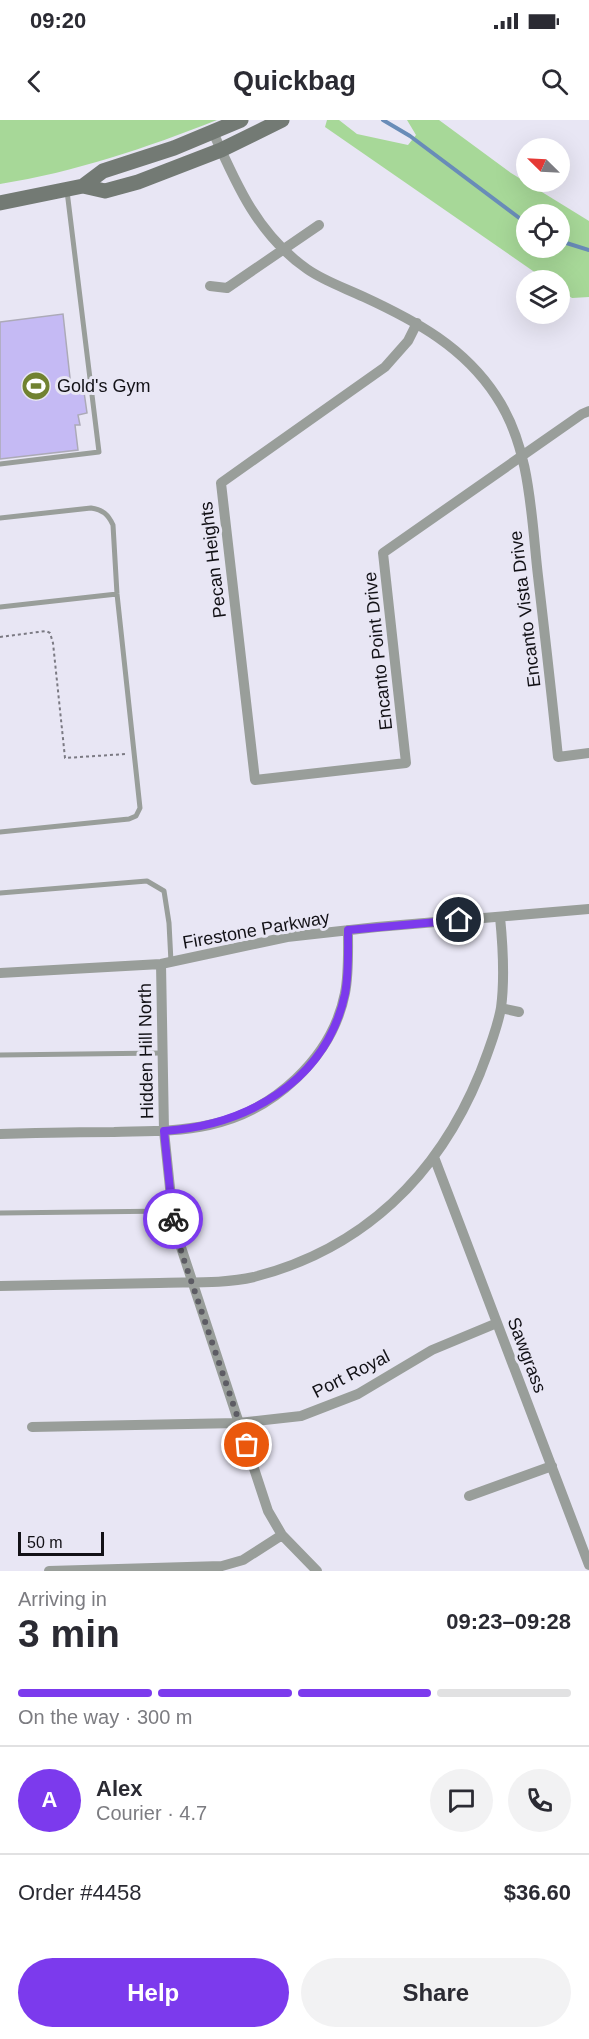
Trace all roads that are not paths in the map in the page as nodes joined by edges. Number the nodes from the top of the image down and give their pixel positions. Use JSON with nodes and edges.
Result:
{"nodes":[{"id":1,"x":241,"y":120,"type":"edge"},
{"id":2,"x":282,"y":120,"type":"edge"},
{"id":3,"x":213,"y":132,"type":"junction"},
{"id":4,"x":221,"y":150,"type":"junction"},
{"id":5,"x":83,"y":186,"type":"junction"},
{"id":6,"x":67,"y":190,"type":"junction"},
{"id":7,"x":0,"y":203,"type":"edge"},
{"id":8,"x":320,"y":225,"type":"dead end"},
{"id":9,"x":285,"y":250,"type":"junction"},
{"id":10,"x":210,"y":286,"type":"dead end"},
{"id":11,"x":417,"y":323,"type":"junction"},
{"id":12,"x":589,"y":411,"type":"edge"},
{"id":13,"x":522,"y":457,"type":"junction"},
{"id":14,"x":0,"y":464,"type":"edge"},
{"id":15,"x":0,"y":518,"type":"edge"},
{"id":16,"x":117,"y":594,"type":"junction"},
{"id":17,"x":0,"y":607,"type":"edge"},
{"id":18,"x":589,"y":753,"type":"edge"},
{"id":19,"x":255,"y":780,"type":"joint"},
{"id":20,"x":0,"y":832,"type":"edge"},
{"id":21,"x":0,"y":893,"type":"edge"},
{"id":22,"x":589,"y":909,"type":"edge"},
{"id":23,"x":500,"y":917,"type":"junction"},
{"id":24,"x":348,"y":930,"type":"junction"},
{"id":25,"x":166,"y":963,"type":"junction"},
{"id":26,"x":0,"y":973,"type":"edge"},
{"id":27,"x":501,"y":1008,"type":"junction"},
{"id":28,"x":519,"y":1012,"type":"dead end"},
{"id":29,"x":162,"y":1053,"type":"junction"},
{"id":30,"x":0,"y":1055,"type":"edge"},
{"id":31,"x":164,"y":1131,"type":"junction"},
{"id":32,"x":0,"y":1134,"type":"edge"},
{"id":33,"x":434,"y":1157,"type":"junction"},
{"id":34,"x":171,"y":1211,"type":"junction"},
{"id":35,"x":0,"y":1213,"type":"edge"},
{"id":36,"x":192,"y":1282,"type":"junction"},
{"id":37,"x":0,"y":1286,"type":"edge"},
{"id":38,"x":497,"y":1323,"type":"junction"},
{"id":39,"x":239,"y":1423,"type":"junction"},
{"id":40,"x":32,"y":1427,"type":"dead end"},
{"id":41,"x":552,"y":1466,"type":"junction"},
{"id":42,"x":469,"y":1496,"type":"dead end"},
{"id":43,"x":282,"y":1535,"type":"junction"},
{"id":44,"x":589,"y":1565,"type":"edge"},
{"id":45,"x":49,"y":1571,"type":"edge"},
{"id":46,"x":317,"y":1571,"type":"edge"}],
"edges":[{"from":1,"to":3,"type":"street"},
{"from":2,"to":4,"type":"street"},
{"from":3,"to":4,"type":"street"},
{"from":3,"to":5,"type":"street"},
{"from":4,"to":5,"type":"street"},
{"from":4,"to":9,"type":"street"},
{"from":5,"to":6,"type":"street"},
{"from":6,"to":7,"type":"street"},
{"from":6,"to":14,"type":"lane"},
{"from":8,"to":9,"type":"street"},
{"from":9,"to":10,"type":"street"},
{"from":9,"to":11,"type":"street"},
{"from":11,"to":13,"type":"street"},
{"from":11,"to":19,"type":"street","name":"Pecan Heights"},
{"from":12,"to":13,"type":"street","name":"Encanto Point Drive"},
{"from":13,"to":18,"type":"street","name":"Encanto Vista Drive"},
{"from":13,"to":19,"type":"street","name":"Encanto Point Drive"},
{"from":15,"to":16,"type":"lane"},
{"from":16,"to":17,"type":"lane"},
{"from":16,"to":20,"type":"lane"},
{"from":21,"to":25,"type":"lane"},
{"from":22,"to":23,"type":"street","name":"Firestone Parkway"},
{"from":23,"to":24,"type":"street","name":"Firestone Parkway"},
{"from":23,"to":27,"type":"street"},
{"from":24,"to":25,"type":"street","name":"Firestone Parkway"},
{"from":24,"to":31,"type":"street"},
{"from":25,"to":26,"type":"street","name":"Firestone Parkway"},
{"from":25,"to":29,"type":"street","name":"Hidden Hill North"},
{"from":27,"to":28,"type":"street"},
{"from":27,"to":33,"type":"street"},
{"from":29,"to":30,"type":"lane"},
{"from":29,"to":31,"type":"street","name":"Hidden Hill North"},
{"from":31,"to":32,"type":"street"},
{"from":31,"to":34,"type":"street","name":"Hidden Hill North"},
{"from":33,"to":36,"type":"street"},
{"from":33,"to":38,"type":"street","name":"Sawgrass"},
{"from":34,"to":35,"type":"lane"},
{"from":34,"to":36,"type":"street","name":"Hidden Hill North"},
{"from":36,"to":37,"type":"street"},
{"from":36,"to":39,"type":"street","name":"Hidden Hill North"},
{"from":38,"to":39,"type":"street","name":"Port Royal"},
{"from":38,"to":41,"type":"street","name":"Sawgrass"},
{"from":39,"to":40,"type":"street","name":"Port Royal"},
{"from":39,"to":43,"type":"street","name":"Hidden Hill North"},
{"from":41,"to":42,"type":"street"},
{"from":41,"to":44,"type":"street","name":"Sawgrass"},
{"from":43,"to":45,"type":"street"},
{"from":43,"to":46,"type":"street","name":"Hidden Hill North"}]}
